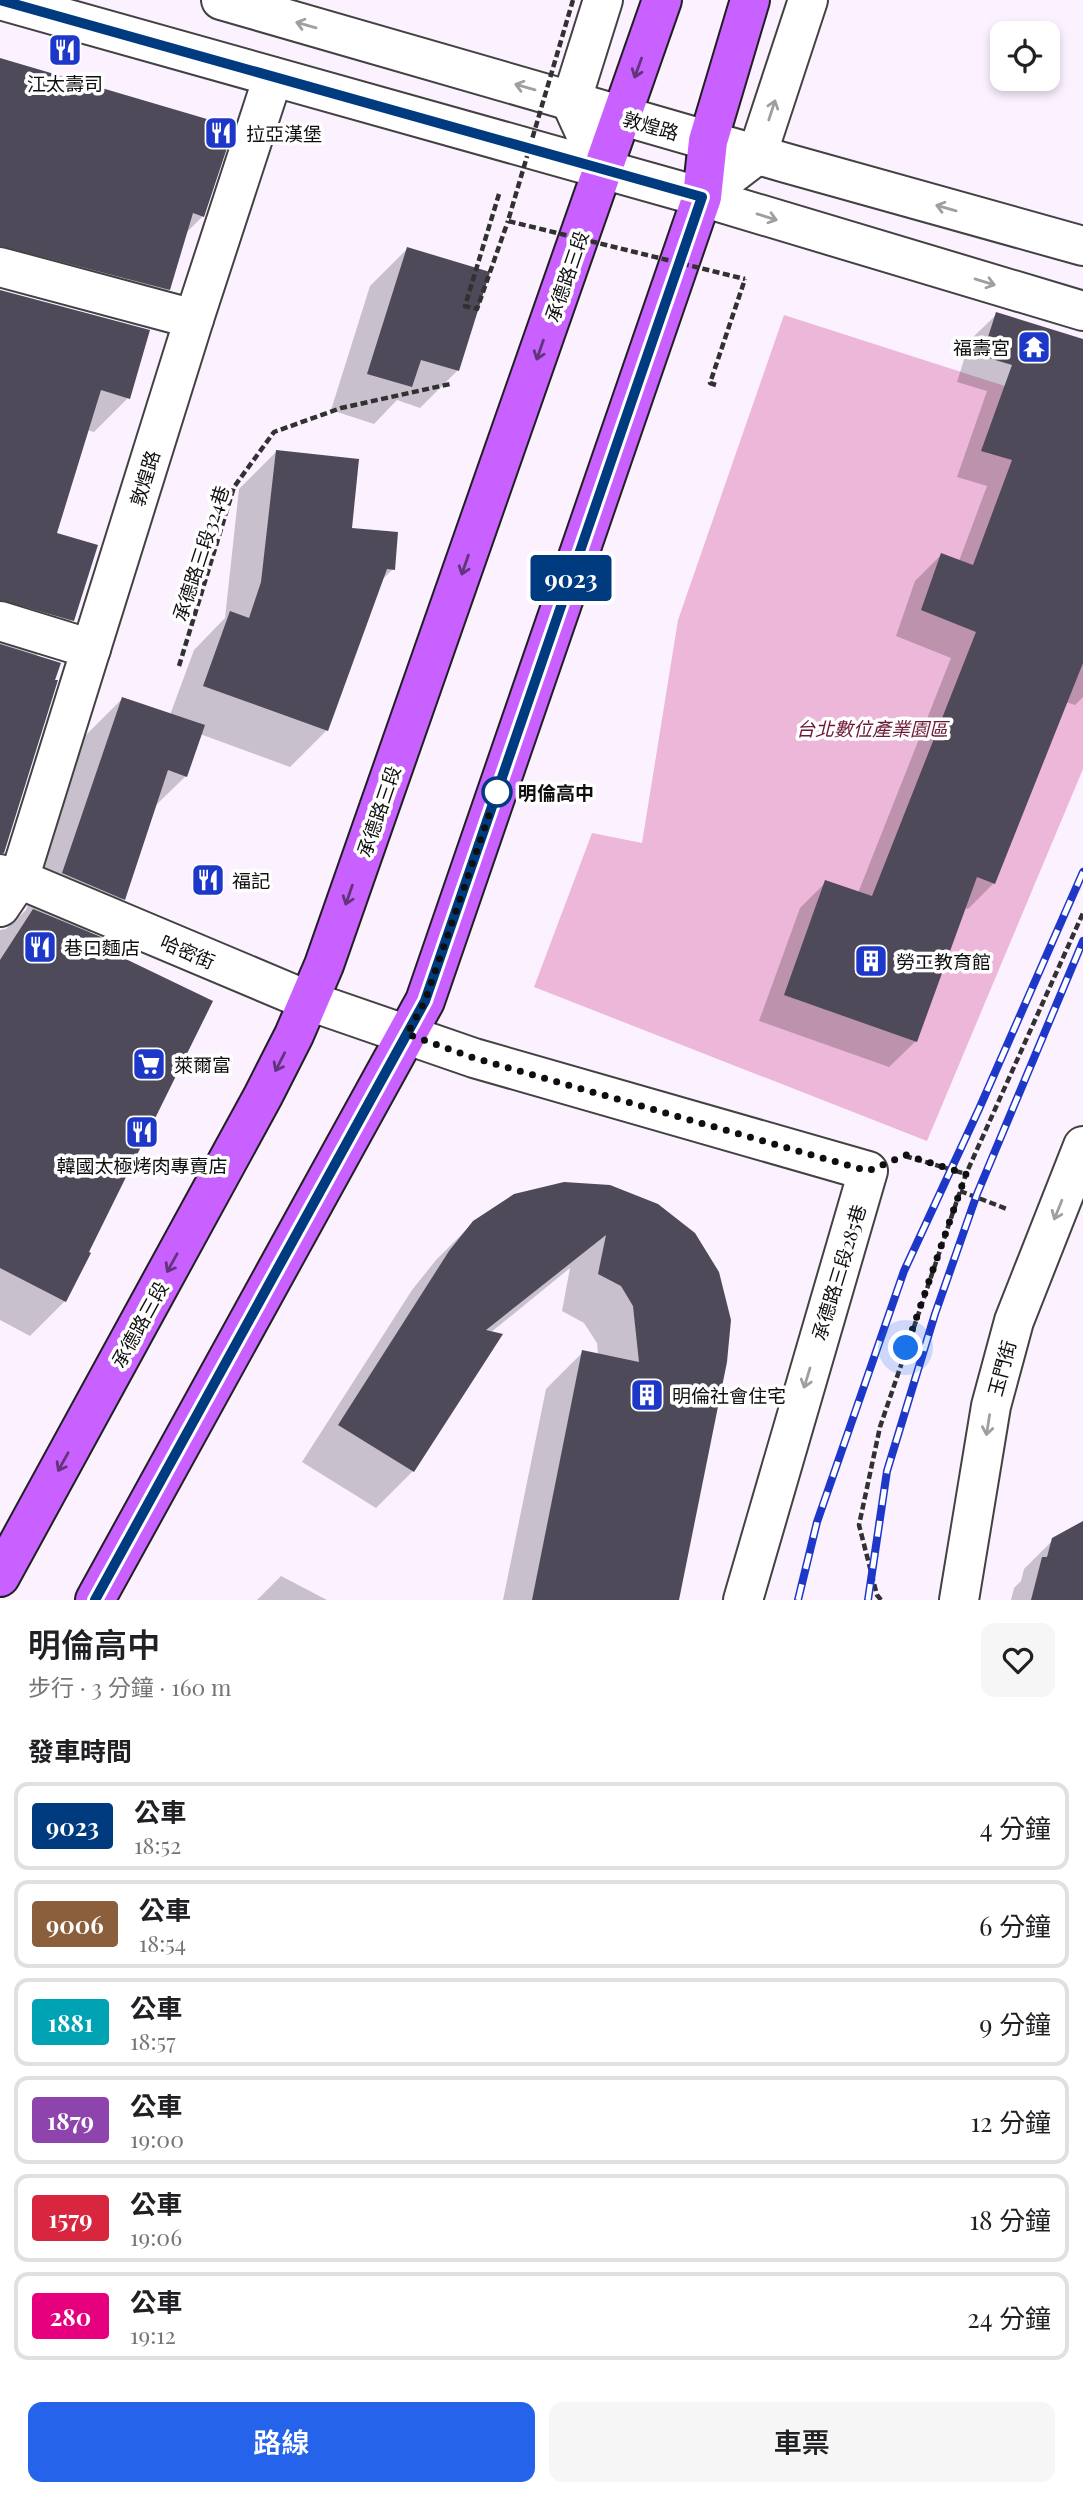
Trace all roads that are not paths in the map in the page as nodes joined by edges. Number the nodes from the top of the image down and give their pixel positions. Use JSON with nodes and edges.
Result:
{"nodes":[{"id":1,"x":0,"y":0,"type":"edge"},
{"id":2,"x":221,"y":0,"type":"edge"},
{"id":3,"x":603,"y":0,"type":"edge"},
{"id":4,"x":750,"y":0,"type":"edge"},
{"id":5,"x":808,"y":0,"type":"edge"},
{"id":6,"x":661,"y":2,"type":"edge"},
{"id":7,"x":273,"y":77,"type":"junction"},
{"id":8,"x":571,"y":102,"type":"junction"},
{"id":9,"x":621,"y":116,"type":"junction"},
{"id":10,"x":708,"y":141,"type":"junction"},
{"id":11,"x":757,"y":155,"type":"junction"},
{"id":12,"x":602,"y":170,"type":"junction"},
{"id":13,"x":702,"y":197,"type":"junction"},
{"id":14,"x":1083,"y":246,"type":"edge"},
{"id":15,"x":0,"y":267,"type":"edge"},
{"id":16,"x":1083,"y":311,"type":"edge"},
{"id":17,"x":194,"y":319,"type":"junction"},
{"id":18,"x":0,"y":621,"type":"edge"},
{"id":19,"x":91,"y":649,"type":"junction"},
{"id":20,"x":6,"y":887,"type":"edge"},
{"id":21,"x":309,"y":1001,"type":"junction"},
{"id":22,"x":407,"y":1034,"type":"junction"},
{"id":23,"x":1083,"y":1146,"type":"edge"},
{"id":24,"x":0,"y":1577,"type":"edge"},
{"id":25,"x":95,"y":1600,"type":"edge"},
{"id":26,"x":743,"y":1600,"type":"edge"},
{"id":27,"x":959,"y":1600,"type":"edge"}],
"edges":[{"from":1,"to":7,"type":"street"},
{"from":8,"to":2,"type":"street","name":"敦煌路","one_way":true},
{"from":3,"to":8,"type":"street"},
{"from":4,"to":10,"type":"main road"},
{"from":11,"to":5,"type":"street","one_way":true},
{"from":6,"to":9,"type":"main road","name":"承德路三段","one_way":true},
{"from":7,"to":12,"type":"street"},
{"from":7,"to":17,"type":"street","name":"敦煌路"},
{"from":8,"to":9,"type":"street","name":"敦煌路"},
{"from":8,"to":12,"type":"street"},
{"from":9,"to":10,"type":"street","name":"敦煌路"},
{"from":9,"to":12,"type":"main road","name":"承德路三段"},
{"from":10,"to":11,"type":"street","name":"敦煌路"},
{"from":10,"to":13,"type":"main road"},
{"from":11,"to":13,"type":"street"},
{"from":14,"to":11,"type":"street","name":"敦煌路","one_way":true},
{"from":12,"to":13,"type":"street"},
{"from":12,"to":21,"type":"main road","name":"承德路三段","one_way":true},
{"from":13,"to":16,"type":"street","one_way":true},
{"from":13,"to":22,"type":"main road"},
{"from":15,"to":17,"type":"street"},
{"from":17,"to":19,"type":"street","name":"敦煌路"},
{"from":18,"to":19,"type":"street"},
{"from":19,"to":20,"type":"street","name":"敦煌路"},
{"from":20,"to":21,"type":"street","name":"哈密街"},
{"from":21,"to":22,"type":"street","name":"哈密街"},
{"from":21,"to":24,"type":"main road","name":"承德路三段","one_way":true},
{"from":22,"to":25,"type":"main road"},
{"from":22,"to":26,"type":"street","name":"承德路三段285巷","one_way":true},
{"from":23,"to":27,"type":"street","name":"玉門街","one_way":true}]}
